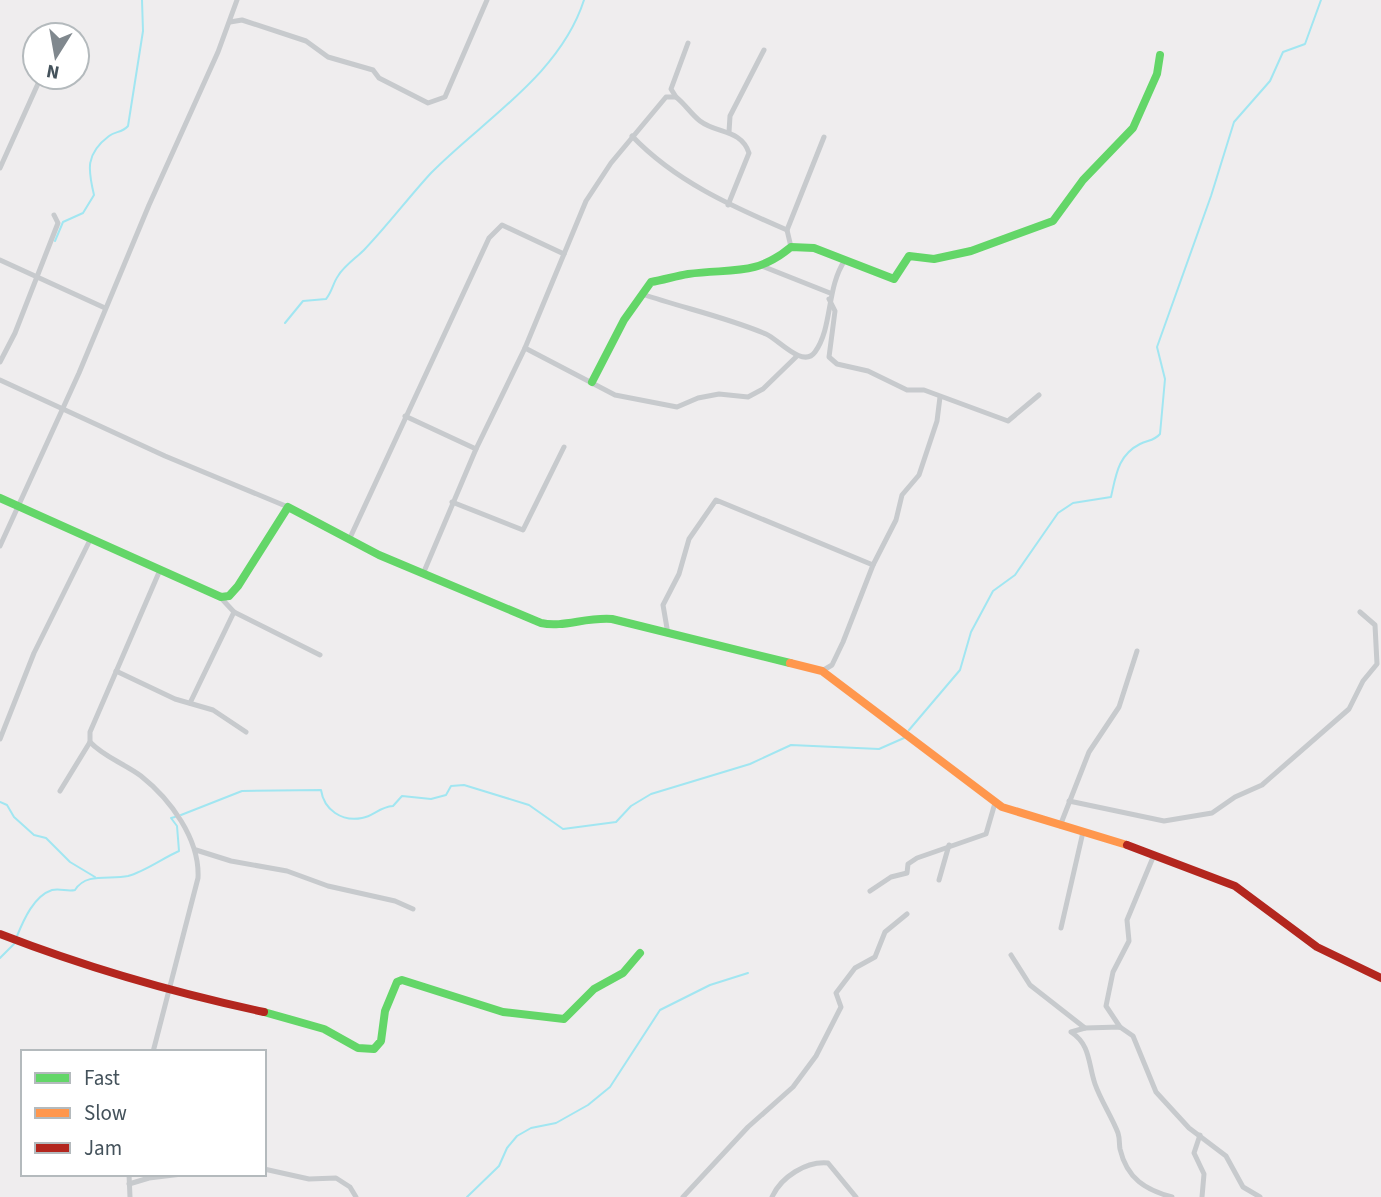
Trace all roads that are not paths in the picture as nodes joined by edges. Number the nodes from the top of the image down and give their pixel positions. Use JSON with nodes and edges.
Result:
{"nodes":[{"id":1,"x":237,"y":0,"type":"edge"},
{"id":2,"x":486,"y":0,"type":"edge"},
{"id":3,"x":230,"y":22,"type":"junction"},
{"id":4,"x":688,"y":43,"type":"dead end"},
{"id":5,"x":764,"y":50,"type":"dead end"},
{"id":6,"x":1160,"y":55,"type":"dead end"},
{"id":7,"x":671,"y":89,"type":"junction"},
{"id":8,"x":35,"y":91,"type":"edge"},
{"id":9,"x":666,"y":97,"type":"junction"},
{"id":10,"x":676,"y":97,"type":"junction"},
{"id":11,"x":729,"y":132,"type":"junction"},
{"id":12,"x":632,"y":136,"type":"junction"},
{"id":13,"x":824,"y":137,"type":"dead end"},
{"id":14,"x":0,"y":168,"type":"edge"},
{"id":15,"x":728,"y":205,"type":"junction"},
{"id":16,"x":54,"y":215,"type":"dead end"},
{"id":17,"x":787,"y":230,"type":"junction"},
{"id":18,"x":790,"y":247,"type":"junction"},
{"id":19,"x":564,"y":254,"type":"junction"},
{"id":20,"x":0,"y":260,"type":"edge"},
{"id":21,"x":845,"y":260,"type":"junction"},
{"id":22,"x":762,"y":266,"type":"junction"},
{"id":23,"x":37,"y":277,"type":"junction"},
{"id":24,"x":642,"y":294,"type":"junction"},
{"id":25,"x":830,"y":296,"type":"junction"},
{"id":26,"x":105,"y":308,"type":"junction"},
{"id":27,"x":525,"y":348,"type":"junction"},
{"id":28,"x":797,"y":356,"type":"junction"},
{"id":29,"x":0,"y":362,"type":"edge"},
{"id":30,"x":0,"y":380,"type":"edge"},
{"id":31,"x":592,"y":382,"type":"junction"},
{"id":32,"x":1039,"y":395,"type":"dead end"},
{"id":33,"x":940,"y":397,"type":"junction"},
{"id":34,"x":63,"y":407,"type":"junction"},
{"id":35,"x":405,"y":416,"type":"junction"},
{"id":36,"x":564,"y":447,"type":"dead end"},
{"id":37,"x":476,"y":449,"type":"junction"},
{"id":38,"x":0,"y":498,"type":"edge"},
{"id":39,"x":452,"y":502,"type":"junction"},
{"id":40,"x":18,"y":507,"type":"junction"},
{"id":41,"x":288,"y":507,"type":"junction"},
{"id":42,"x":91,"y":538,"type":"junction"},
{"id":43,"x":349,"y":540,"type":"junction"},
{"id":44,"x":0,"y":545,"type":"edge"},
{"id":45,"x":873,"y":565,"type":"junction"},
{"id":46,"x":160,"y":570,"type":"junction"},
{"id":47,"x":423,"y":574,"type":"junction"},
{"id":48,"x":220,"y":597,"type":"junction"},
{"id":49,"x":234,"y":612,"type":"junction"},
{"id":50,"x":1360,"y":612,"type":"dead end"},
{"id":51,"x":668,"y":634,"type":"junction"},
{"id":52,"x":1137,"y":651,"type":"dead end"},
{"id":53,"x":320,"y":655,"type":"dead end"},
{"id":54,"x":116,"y":671,"type":"junction"},
{"id":55,"x":822,"y":671,"type":"junction"},
{"id":56,"x":190,"y":703,"type":"junction"},
{"id":57,"x":246,"y":733,"type":"dead end"},
{"id":58,"x":0,"y":738,"type":"edge"},
{"id":59,"x":90,"y":742,"type":"junction"},
{"id":60,"x":60,"y":791,"type":"dead end"},
{"id":61,"x":1069,"y":801,"type":"junction"},
{"id":62,"x":995,"y":803,"type":"junction"},
{"id":63,"x":1060,"y":825,"type":"junction"},
{"id":64,"x":1083,"y":832,"type":"junction"},
{"id":65,"x":948,"y":845,"type":"junction"},
{"id":66,"x":196,"y":850,"type":"junction"},
{"id":67,"x":1154,"y":856,"type":"junction"},
{"id":68,"x":939,"y":880,"type":"dead end"},
{"id":69,"x":870,"y":891,"type":"dead end"},
{"id":70,"x":413,"y":909,"type":"dead end"},
{"id":71,"x":907,"y":914,"type":"dead end"},
{"id":72,"x":1061,"y":928,"type":"dead end"},
{"id":73,"x":0,"y":933,"type":"edge"},
{"id":74,"x":640,"y":953,"type":"dead end"},
{"id":75,"x":1010,"y":955,"type":"dead end"},
{"id":76,"x":1381,"y":978,"type":"edge"},
{"id":77,"x":171,"y":987,"type":"junction"},
{"id":78,"x":1120,"y":1027,"type":"junction"},
{"id":79,"x":1085,"y":1028,"type":"junction"},
{"id":80,"x":154,"y":1050,"type":"edge"},
{"id":81,"x":1200,"y":1135,"type":"junction"},
{"id":82,"x":266,"y":1169,"type":"edge"},
{"id":83,"x":129,"y":1176,"type":"edge"},
{"id":84,"x":165,"y":1176,"type":"edge"},
{"id":85,"x":130,"y":1184,"type":"junction"},
{"id":86,"x":130,"y":1197,"type":"edge"},
{"id":87,"x":356,"y":1197,"type":"edge"},
{"id":88,"x":683,"y":1197,"type":"edge"},
{"id":89,"x":772,"y":1197,"type":"edge"},
{"id":90,"x":856,"y":1197,"type":"edge"},
{"id":91,"x":1169,"y":1197,"type":"edge"},
{"id":92,"x":1202,"y":1197,"type":"edge"},
{"id":93,"x":1260,"y":1197,"type":"edge"}],
"edges":[{"from":1,"to":3,"type":"street"},
{"from":2,"to":3,"type":"street"},
{"from":3,"to":26,"type":"street"},
{"from":4,"to":7,"type":"street"},
{"from":5,"to":11,"type":"street"},
{"from":6,"to":21,"type":"street"},
{"from":7,"to":9,"type":"street"},
{"from":7,"to":10,"type":"street"},
{"from":8,"to":14,"type":"street"},
{"from":9,"to":10,"type":"street"},
{"from":9,"to":12,"type":"street"},
{"from":10,"to":11,"type":"street"},
{"from":11,"to":15,"type":"street"},
{"from":12,"to":15,"type":"street"},
{"from":12,"to":19,"type":"street"},
{"from":13,"to":17,"type":"street"},
{"from":15,"to":17,"type":"street"},
{"from":16,"to":23,"type":"street"},
{"from":17,"to":18,"type":"street"},
{"from":18,"to":21,"type":"street"},
{"from":18,"to":22,"type":"street"},
{"from":19,"to":27,"type":"street"},
{"from":19,"to":35,"type":"street"},
{"from":20,"to":23,"type":"street"},
{"from":21,"to":25,"type":"street"},
{"from":22,"to":24,"type":"street"},
{"from":22,"to":25,"type":"street"},
{"from":23,"to":26,"type":"street"},
{"from":23,"to":29,"type":"street"},
{"from":24,"to":28,"type":"street"},
{"from":24,"to":31,"type":"street"},
{"from":25,"to":28,"type":"street"},
{"from":25,"to":33,"type":"street"},
{"from":26,"to":34,"type":"street"},
{"from":27,"to":31,"type":"street"},
{"from":27,"to":37,"type":"street"},
{"from":28,"to":31,"type":"street"},
{"from":30,"to":34,"type":"street"},
{"from":32,"to":33,"type":"street"},
{"from":33,"to":45,"type":"street"},
{"from":34,"to":40,"type":"street"},
{"from":34,"to":41,"type":"street"},
{"from":35,"to":37,"type":"street"},
{"from":35,"to":43,"type":"street"},
{"from":36,"to":39,"type":"street"},
{"from":37,"to":39,"type":"street"},
{"from":38,"to":40,"type":"street"},
{"from":39,"to":47,"type":"street"},
{"from":40,"to":42,"type":"street"},
{"from":40,"to":44,"type":"street"},
{"from":41,"to":43,"type":"street"},
{"from":41,"to":48,"type":"street"},
{"from":42,"to":46,"type":"street"},
{"from":42,"to":58,"type":"street"},
{"from":43,"to":47,"type":"street"},
{"from":45,"to":51,"type":"street"},
{"from":45,"to":55,"type":"street"},
{"from":46,"to":48,"type":"street"},
{"from":46,"to":54,"type":"street"},
{"from":47,"to":51,"type":"street"},
{"from":48,"to":49,"type":"street"},
{"from":49,"to":53,"type":"street"},
{"from":49,"to":56,"type":"street"},
{"from":50,"to":61,"type":"street"},
{"from":51,"to":55,"type":"street"},
{"from":52,"to":61,"type":"street"},
{"from":54,"to":56,"type":"street"},
{"from":54,"to":59,"type":"street"},
{"from":55,"to":62,"type":"street"},
{"from":56,"to":57,"type":"street"},
{"from":59,"to":60,"type":"street"},
{"from":59,"to":66,"type":"street"},
{"from":61,"to":63,"type":"street"},
{"from":62,"to":63,"type":"street"},
{"from":62,"to":65,"type":"street"},
{"from":63,"to":64,"type":"street"},
{"from":64,"to":67,"type":"street"},
{"from":64,"to":72,"type":"street"},
{"from":65,"to":68,"type":"street"},
{"from":65,"to":69,"type":"street"},
{"from":66,"to":70,"type":"street"},
{"from":66,"to":77,"type":"street"},
{"from":67,"to":76,"type":"street"},
{"from":67,"to":78,"type":"street"},
{"from":71,"to":88,"type":"street"},
{"from":73,"to":77,"type":"street"},
{"from":74,"to":77,"type":"street"},
{"from":75,"to":79,"type":"street"},
{"from":77,"to":80,"type":"street"},
{"from":78,"to":79,"type":"street"},
{"from":78,"to":81,"type":"street"},
{"from":79,"to":91,"type":"street"},
{"from":81,"to":92,"type":"street"},
{"from":81,"to":93,"type":"street"},
{"from":82,"to":87,"type":"street"},
{"from":83,"to":85,"type":"street"},
{"from":84,"to":85,"type":"street"},
{"from":85,"to":86,"type":"street"},
{"from":89,"to":90,"type":"street"}]}
